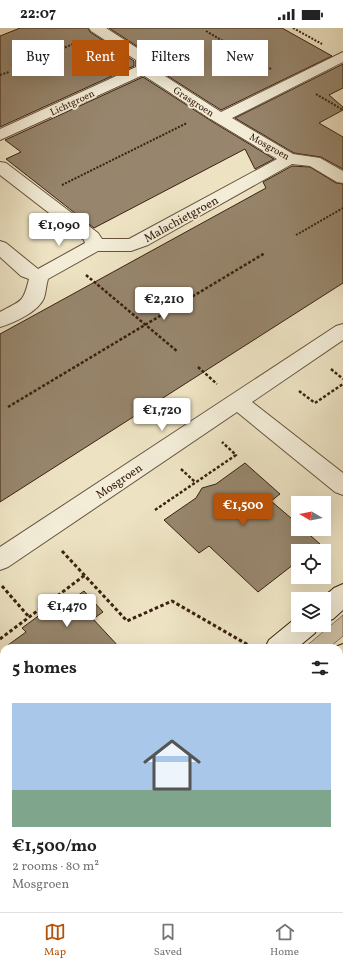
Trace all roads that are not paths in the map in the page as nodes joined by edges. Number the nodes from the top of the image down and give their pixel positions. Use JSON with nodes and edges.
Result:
{"nodes":[{"id":1,"x":99,"y":30,"type":"edge"},
{"id":2,"x":137,"y":54,"type":"edge"},
{"id":3,"x":343,"y":56,"type":"edge"},
{"id":4,"x":137,"y":72,"type":"edge"},
{"id":5,"x":155,"y":76,"type":"edge"},
{"id":6,"x":215,"y":115,"type":"junction"},
{"id":7,"x":0,"y":135,"type":"edge"},
{"id":8,"x":289,"y":158,"type":"junction"},
{"id":9,"x":0,"y":167,"type":"edge"},
{"id":10,"x":343,"y":178,"type":"edge"},
{"id":11,"x":95,"y":245,"type":"junction"},
{"id":12,"x":0,"y":247,"type":"edge"},
{"id":13,"x":39,"y":276,"type":"junction"},
{"id":14,"x":0,"y":320,"type":"edge"},
{"id":15,"x":343,"y":331,"type":"edge"},
{"id":16,"x":237,"y":402,"type":"junction"},
{"id":17,"x":343,"y":486,"type":"edge"},
{"id":18,"x":0,"y":560,"type":"edge"},
{"id":19,"x":343,"y":596,"type":"edge"},
{"id":20,"x":331,"y":605,"type":"edge"},
{"id":21,"x":297,"y":632,"type":"edge"},
{"id":22,"x":283,"y":644,"type":"edge"}],
"edges":[{"from":1,"to":2,"type":"street","name":"Grasgroen"},
{"from":3,"to":6,"type":"street"},
{"from":4,"to":7,"type":"street","name":"Lichtgroen"},
{"from":5,"to":6,"type":"street","name":"Grasgroen"},
{"from":6,"to":8,"type":"street","name":"Mosgroen"},
{"from":8,"to":10,"type":"street","name":"Mosgroen"},
{"from":8,"to":11,"type":"street","name":"Malachietgroen"},
{"from":9,"to":11,"type":"street"},
{"from":11,"to":13,"type":"street","name":"Malachietgroen"},
{"from":12,"to":13,"type":"street"},
{"from":13,"to":14,"type":"street"},
{"from":15,"to":16,"type":"street","name":"Mosgroen"},
{"from":16,"to":17,"type":"street"},
{"from":16,"to":18,"type":"street","name":"Mosgroen"},
{"from":19,"to":20,"type":"street"},
{"from":21,"to":22,"type":"street"}]}
